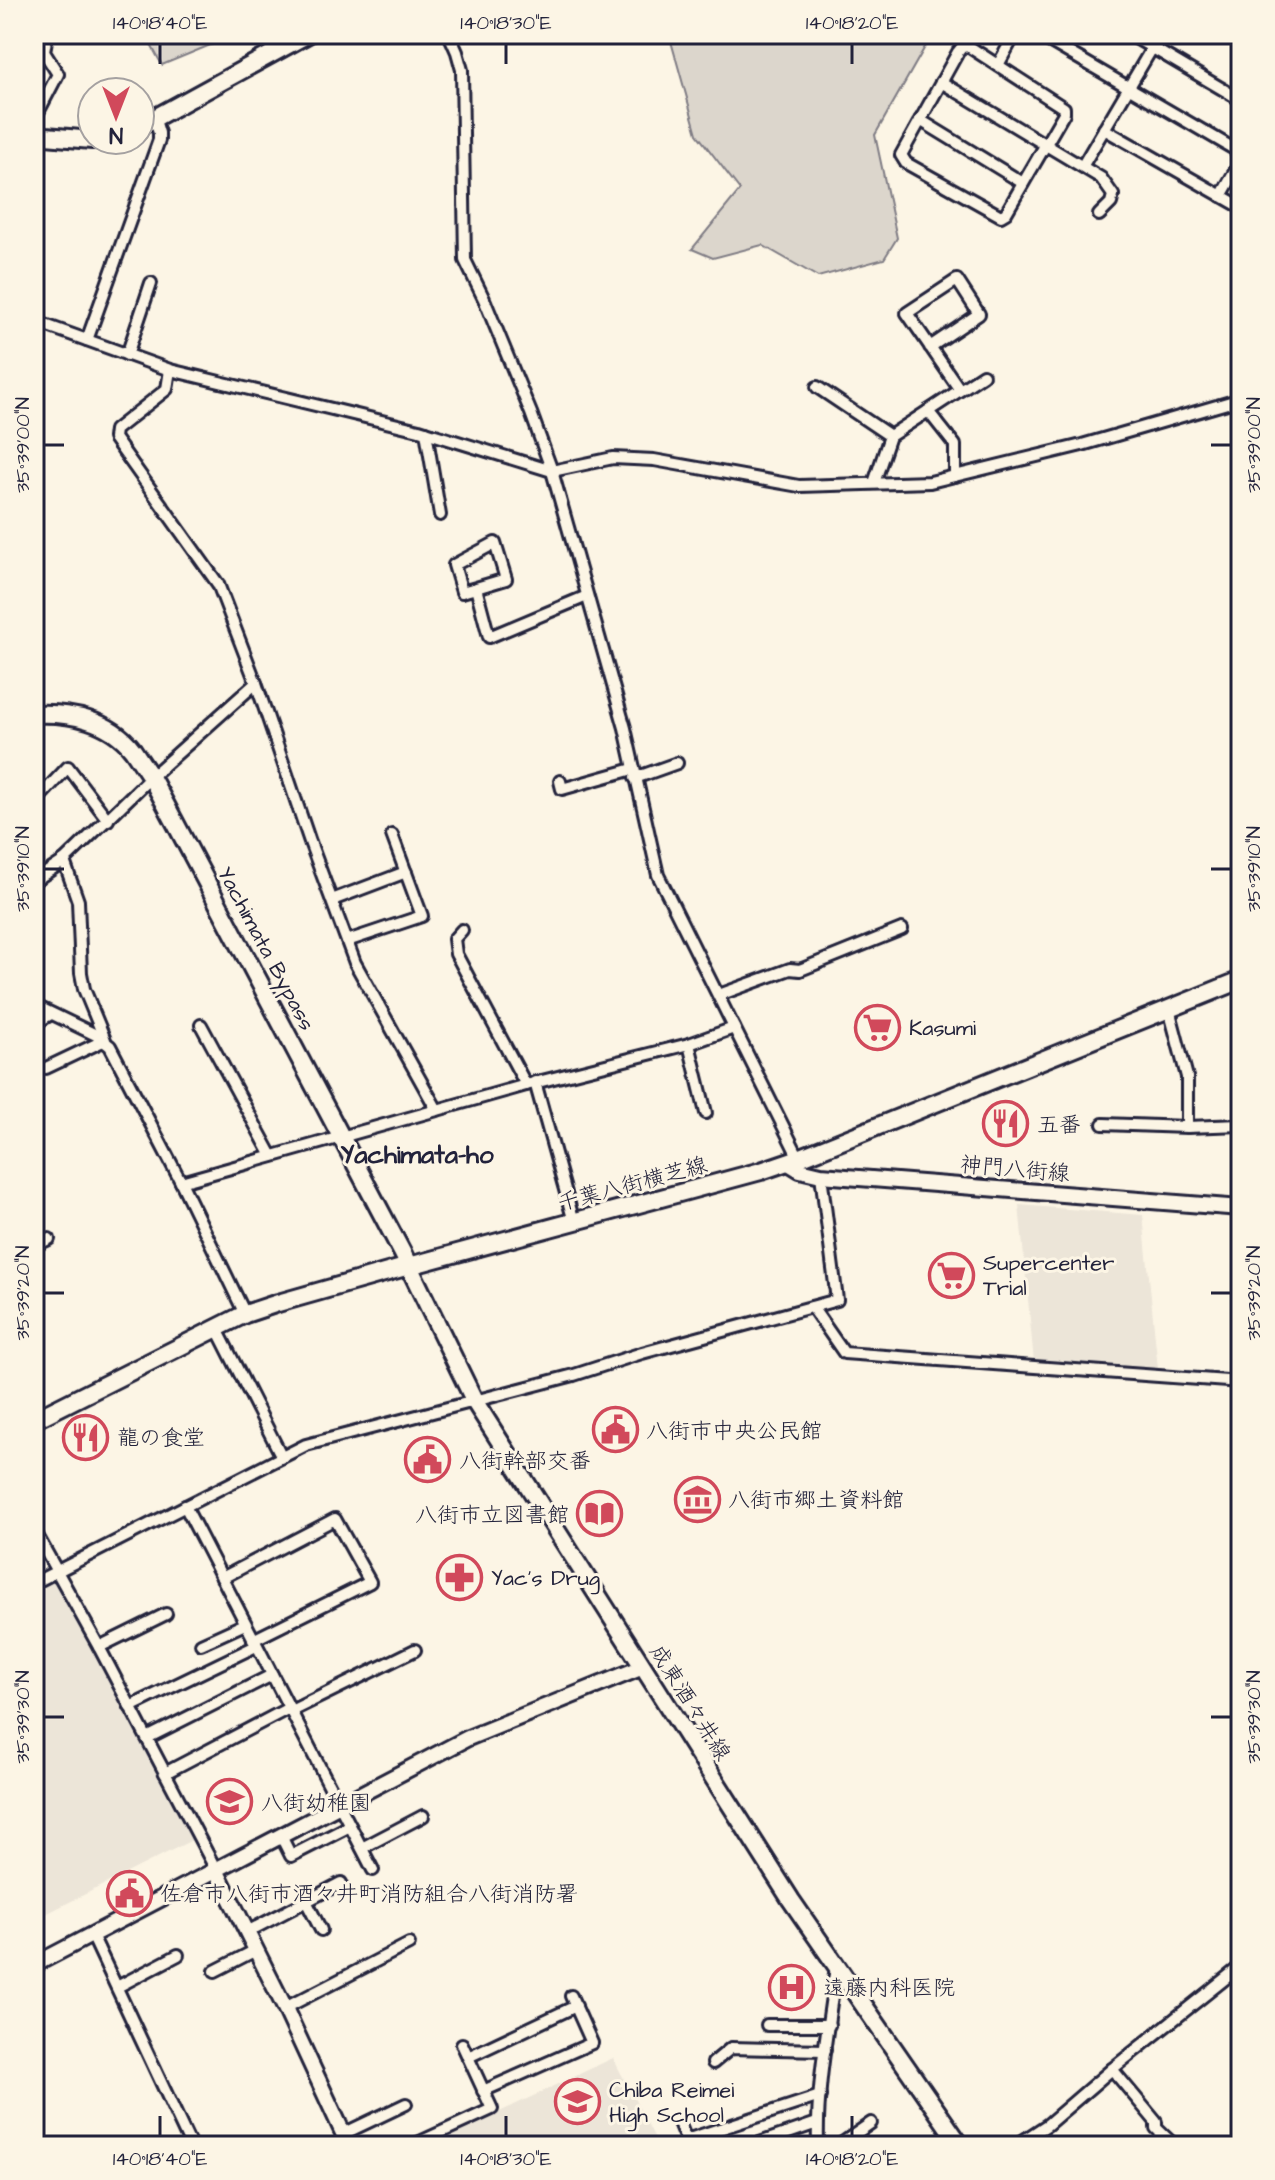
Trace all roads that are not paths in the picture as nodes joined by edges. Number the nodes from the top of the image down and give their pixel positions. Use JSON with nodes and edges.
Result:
{"nodes":[{"id":1,"x":47,"y":34,"type":"edge"},
{"id":2,"x":308,"y":34,"type":"edge"},
{"id":3,"x":449,"y":34,"type":"edge"},
{"id":4,"x":1015,"y":34,"type":"edge"},
{"id":5,"x":1037,"y":34,"type":"edge"},
{"id":6,"x":1129,"y":34,"type":"edge"},
{"id":7,"x":1152,"y":48,"type":"junction"},
{"id":8,"x":39,"y":52,"type":"edge"},
{"id":9,"x":998,"y":65,"type":"junction"},
{"id":10,"x":941,"y":82,"type":"junction"},
{"id":11,"x":1129,"y":87,"type":"junction"},
{"id":12,"x":1241,"y":100,"type":"edge"},
{"id":13,"x":156,"y":118,"type":"edge"},
{"id":14,"x":34,"y":120,"type":"edge"},
{"id":15,"x":920,"y":120,"type":"junction"},
{"id":16,"x":1104,"y":129,"type":"junction"},
{"id":17,"x":34,"y":135,"type":"edge"},
{"id":18,"x":76,"y":139,"type":"edge"},
{"id":19,"x":1046,"y":144,"type":"junction"},
{"id":20,"x":1241,"y":153,"type":"edge"},
{"id":21,"x":153,"y":156,"type":"edge"},
{"id":22,"x":1241,"y":161,"type":"edge"},
{"id":23,"x":1083,"y":165,"type":"junction"},
{"id":24,"x":1023,"y":183,"type":"junction"},
{"id":25,"x":1221,"y":196,"type":"junction"},
{"id":26,"x":1241,"y":207,"type":"edge"},
{"id":27,"x":1099,"y":215,"type":"dead end"},
{"id":28,"x":151,"y":283,"type":"dead end"},
{"id":29,"x":34,"y":321,"type":"edge"},
{"id":30,"x":87,"y":340,"type":"junction"},
{"id":31,"x":930,"y":347,"type":"junction"},
{"id":32,"x":127,"y":355,"type":"junction"},
{"id":33,"x":170,"y":370,"type":"junction"},
{"id":34,"x":983,"y":375,"type":"dead end"},
{"id":35,"x":817,"y":387,"type":"dead end"},
{"id":36,"x":960,"y":390,"type":"junction"},
{"id":37,"x":1241,"y":399,"type":"edge"},
{"id":38,"x":928,"y":411,"type":"junction"},
{"id":39,"x":426,"y":432,"type":"junction"},
{"id":40,"x":890,"y":436,"type":"junction"},
{"id":41,"x":552,"y":471,"type":"junction"},
{"id":42,"x":955,"y":476,"type":"junction"},
{"id":43,"x":874,"y":483,"type":"junction"},
{"id":44,"x":440,"y":515,"type":"dead end"},
{"id":45,"x":476,"y":588,"type":"junction"},
{"id":46,"x":587,"y":596,"type":"junction"},
{"id":47,"x":256,"y":683,"type":"junction"},
{"id":48,"x":34,"y":714,"type":"edge"},
{"id":49,"x":677,"y":763,"type":"dead end"},
{"id":50,"x":634,"y":774,"type":"junction"},
{"id":51,"x":151,"y":777,"type":"junction"},
{"id":52,"x":560,"y":781,"type":"dead end"},
{"id":53,"x":34,"y":803,"type":"edge"},
{"id":54,"x":108,"y":820,"type":"junction"},
{"id":55,"x":392,"y":835,"type":"dead end"},
{"id":56,"x":64,"y":861,"type":"junction"},
{"id":57,"x":406,"y":872,"type":"junction"},
{"id":58,"x":34,"y":881,"type":"edge"},
{"id":59,"x":332,"y":900,"type":"junction"},
{"id":60,"x":902,"y":929,"type":"dead end"},
{"id":61,"x":462,"y":930,"type":"dead end"},
{"id":62,"x":347,"y":941,"type":"junction"},
{"id":63,"x":1241,"y":980,"type":"edge"},
{"id":64,"x":719,"y":995,"type":"junction"},
{"id":65,"x":34,"y":1005,"type":"edge"},
{"id":66,"x":1169,"y":1009,"type":"junction"},
{"id":67,"x":51,"y":1014,"type":"junction"},
{"id":68,"x":34,"y":1024,"type":"edge"},
{"id":69,"x":201,"y":1025,"type":"dead end"},
{"id":70,"x":734,"y":1028,"type":"junction"},
{"id":71,"x":105,"y":1040,"type":"junction"},
{"id":72,"x":689,"y":1044,"type":"junction"},
{"id":73,"x":46,"y":1068,"type":"dead end"},
{"id":74,"x":530,"y":1084,"type":"junction"},
{"id":75,"x":437,"y":1110,"type":"junction"},
{"id":76,"x":706,"y":1113,"type":"dead end"},
{"id":77,"x":1103,"y":1124,"type":"dead end"},
{"id":78,"x":1241,"y":1125,"type":"edge"},
{"id":79,"x":1187,"y":1127,"type":"junction"},
{"id":80,"x":342,"y":1137,"type":"junction"},
{"id":81,"x":272,"y":1156,"type":"junction"},
{"id":82,"x":793,"y":1160,"type":"junction"},
{"id":83,"x":821,"y":1175,"type":"junction"},
{"id":84,"x":181,"y":1182,"type":"junction"},
{"id":85,"x":1241,"y":1208,"type":"edge"},
{"id":86,"x":574,"y":1222,"type":"junction"},
{"id":87,"x":49,"y":1239,"type":"dead end"},
{"id":88,"x":34,"y":1246,"type":"edge"},
{"id":89,"x":409,"y":1266,"type":"junction"},
{"id":90,"x":812,"y":1307,"type":"junction"},
{"id":91,"x":245,"y":1314,"type":"junction"},
{"id":92,"x":216,"y":1327,"type":"junction"},
{"id":93,"x":1241,"y":1382,"type":"edge"},
{"id":94,"x":475,"y":1402,"type":"junction"},
{"id":95,"x":34,"y":1420,"type":"edge"},
{"id":96,"x":282,"y":1457,"type":"junction"},
{"id":97,"x":185,"y":1506,"type":"junction"},
{"id":98,"x":34,"y":1530,"type":"edge"},
{"id":99,"x":56,"y":1572,"type":"junction"},
{"id":100,"x":222,"y":1578,"type":"junction"},
{"id":101,"x":34,"y":1583,"type":"edge"},
{"id":102,"x":166,"y":1614,"type":"dead end"},
{"id":103,"x":245,"y":1624,"type":"junction"},
{"id":104,"x":255,"y":1643,"type":"junction"},
{"id":105,"x":201,"y":1644,"type":"dead end"},
{"id":106,"x":99,"y":1647,"type":"junction"},
{"id":107,"x":415,"y":1650,"type":"dead end"},
{"id":108,"x":643,"y":1667,"type":"junction"},
{"id":109,"x":272,"y":1675,"type":"junction"},
{"id":110,"x":130,"y":1707,"type":"junction"},
{"id":111,"x":290,"y":1710,"type":"junction"},
{"id":112,"x":147,"y":1738,"type":"junction"},
{"id":113,"x":165,"y":1773,"type":"junction"},
{"id":114,"x":339,"y":1805,"type":"junction"},
{"id":115,"x":423,"y":1816,"type":"dead end"},
{"id":116,"x":350,"y":1826,"type":"junction"},
{"id":117,"x":281,"y":1836,"type":"junction"},
{"id":118,"x":362,"y":1848,"type":"junction"},
{"id":119,"x":216,"y":1870,"type":"junction"},
{"id":120,"x":373,"y":1870,"type":"dead end"},
{"id":121,"x":341,"y":1883,"type":"dead end"},
{"id":122,"x":306,"y":1901,"type":"junction"},
{"id":123,"x":321,"y":1930,"type":"dead end"},
{"id":124,"x":247,"y":1932,"type":"junction"},
{"id":125,"x":92,"y":1935,"type":"junction"},
{"id":126,"x":409,"y":1944,"type":"dead end"},
{"id":127,"x":256,"y":1950,"type":"junction"},
{"id":128,"x":178,"y":1955,"type":"dead end"},
{"id":129,"x":34,"y":1965,"type":"edge"},
{"id":130,"x":836,"y":1966,"type":"junction"},
{"id":131,"x":1241,"y":1966,"type":"edge"},
{"id":132,"x":215,"y":1971,"type":"dead end"},
{"id":133,"x":117,"y":1987,"type":"junction"},
{"id":134,"x":285,"y":2008,"type":"junction"},
{"id":135,"x":767,"y":2025,"type":"dead end"},
{"id":136,"x":829,"y":2025,"type":"junction"},
{"id":137,"x":462,"y":2044,"type":"dead end"},
{"id":138,"x":825,"y":2050,"type":"junction"},
{"id":139,"x":468,"y":2057,"type":"junction"},
{"id":140,"x":713,"y":2063,"type":"dead end"},
{"id":141,"x":1112,"y":2069,"type":"junction"},
{"id":142,"x":483,"y":2091,"type":"junction"},
{"id":143,"x":820,"y":2096,"type":"junction"},
{"id":144,"x":406,"y":2104,"type":"dead end"},
{"id":145,"x":678,"y":2120,"type":"dead end"},
{"id":146,"x":817,"y":2123,"type":"junction"},
{"id":147,"x":871,"y":2123,"type":"dead end"},
{"id":148,"x":346,"y":2140,"type":"edge"},
{"id":149,"x":191,"y":2146,"type":"edge"},
{"id":150,"x":411,"y":2146,"type":"edge"},
{"id":151,"x":751,"y":2146,"type":"edge"},
{"id":152,"x":818,"y":2146,"type":"edge"},
{"id":153,"x":838,"y":2146,"type":"edge"},
{"id":154,"x":961,"y":2146,"type":"edge"},
{"id":155,"x":1015,"y":2146,"type":"edge"},
{"id":156,"x":1175,"y":2146,"type":"edge"}],
"edges":[{"from":1,"to":8,"type":"street"},
{"from":2,"to":13,"type":"main road"},
{"from":3,"to":41,"type":"street"},
{"from":4,"to":9,"type":"street"},
{"from":5,"to":11,"type":"street"},
{"from":6,"to":7,"type":"street"},
{"from":7,"to":11,"type":"street"},
{"from":7,"to":12,"type":"street"},
{"from":8,"to":14,"type":"street"},
{"from":9,"to":10,"type":"street"},
{"from":9,"to":19,"type":"street"},
{"from":10,"to":15,"type":"street"},
{"from":10,"to":19,"type":"street"},
{"from":11,"to":16,"type":"street"},
{"from":11,"to":20,"type":"street"},
{"from":15,"to":24,"type":"street"},
{"from":15,"to":24,"type":"street"},
{"from":16,"to":23,"type":"street"},
{"from":16,"to":25,"type":"street"},
{"from":17,"to":18,"type":"main road"},
{"from":19,"to":23,"type":"street"},
{"from":19,"to":24,"type":"street"},
{"from":21,"to":30,"type":"street"},
{"from":22,"to":25,"type":"street"},
{"from":23,"to":27,"type":"street"},
{"from":25,"to":26,"type":"street"},
{"from":28,"to":32,"type":"street"},
{"from":29,"to":30,"type":"street"},
{"from":30,"to":32,"type":"street"},
{"from":31,"to":31,"type":"street"},
{"from":31,"to":36,"type":"street"},
{"from":32,"to":33,"type":"street"},
{"from":33,"to":39,"type":"street"},
{"from":33,"to":47,"type":"street"},
{"from":34,"to":36,"type":"street"},
{"from":35,"to":40,"type":"street"},
{"from":36,"to":38,"type":"street"},
{"from":37,"to":42,"type":"street"},
{"from":38,"to":40,"type":"street"},
{"from":38,"to":42,"type":"street"},
{"from":39,"to":41,"type":"street"},
{"from":39,"to":44,"type":"street"},
{"from":40,"to":43,"type":"street"},
{"from":41,"to":43,"type":"street"},
{"from":41,"to":46,"type":"street"},
{"from":42,"to":43,"type":"street"},
{"from":45,"to":45,"type":"street"},
{"from":45,"to":46,"type":"street"},
{"from":46,"to":50,"type":"street"},
{"from":47,"to":51,"type":"street"},
{"from":47,"to":59,"type":"street"},
{"from":48,"to":51,"type":"main road","name":"Yachimata Bypass"},
{"from":49,"to":50,"type":"street"},
{"from":50,"to":52,"type":"street"},
{"from":50,"to":64,"type":"street"},
{"from":51,"to":54,"type":"street"},
{"from":51,"to":80,"type":"main road","name":"Yachimata Bypass"},
{"from":53,"to":54,"type":"street"},
{"from":54,"to":56,"type":"street"},
{"from":55,"to":57,"type":"street"},
{"from":56,"to":58,"type":"street"},
{"from":56,"to":71,"type":"street"},
{"from":57,"to":59,"type":"street"},
{"from":57,"to":62,"type":"street"},
{"from":59,"to":62,"type":"street"},
{"from":60,"to":64,"type":"street"},
{"from":61,"to":74,"type":"street"},
{"from":62,"to":75,"type":"street"},
{"from":63,"to":66,"type":"main road","name":"千葉八街横芝線"},
{"from":64,"to":70,"type":"street"},
{"from":65,"to":67,"type":"street"},
{"from":66,"to":79,"type":"street"},
{"from":66,"to":82,"type":"main road","name":"千葉八街横芝線"},
{"from":67,"to":68,"type":"street"},
{"from":67,"to":71,"type":"street"},
{"from":69,"to":81,"type":"street"},
{"from":70,"to":72,"type":"street"},
{"from":70,"to":82,"type":"street"},
{"from":71,"to":73,"type":"street"},
{"from":71,"to":84,"type":"street"},
{"from":72,"to":74,"type":"street"},
{"from":72,"to":76,"type":"street"},
{"from":74,"to":75,"type":"street"},
{"from":74,"to":86,"type":"street"},
{"from":75,"to":80,"type":"street"},
{"from":77,"to":79,"type":"street"},
{"from":78,"to":79,"type":"street"},
{"from":80,"to":81,"type":"street"},
{"from":80,"to":89,"type":"main road","name":"Yachimata Bypass"},
{"from":81,"to":84,"type":"street"},
{"from":82,"to":83,"type":"street","name":"神門八街線"},
{"from":82,"to":86,"type":"main road","name":"千葉八街横芝線"},
{"from":83,"to":85,"type":"street","name":"神門八街線"},
{"from":83,"to":90,"type":"street"},
{"from":84,"to":91,"type":"street"},
{"from":86,"to":89,"type":"main road","name":"千葉八街横芝線"},
{"from":87,"to":88,"type":"street"},
{"from":89,"to":91,"type":"main road","name":"千葉八街横芝線"},
{"from":89,"to":94,"type":"main road","name":"成東酒々井線"},
{"from":90,"to":93,"type":"street"},
{"from":90,"to":94,"type":"street"},
{"from":91,"to":92,"type":"main road","name":"千葉八街横芝線"},
{"from":92,"to":95,"type":"main road","name":"千葉八街横芝線"},
{"from":92,"to":96,"type":"street"},
{"from":94,"to":96,"type":"street"},
{"from":94,"to":108,"type":"main road","name":"成東酒々井線"},
{"from":96,"to":97,"type":"street"},
{"from":97,"to":99,"type":"street"},
{"from":97,"to":100,"type":"street"},
{"from":98,"to":99,"type":"street"},
{"from":99,"to":101,"type":"street"},
{"from":99,"to":106,"type":"street"},
{"from":100,"to":103,"type":"street"},
{"from":100,"to":104,"type":"street"},
{"from":102,"to":106,"type":"street"},
{"from":103,"to":104,"type":"street"},
{"from":103,"to":105,"type":"street"},
{"from":104,"to":109,"type":"street"},
{"from":104,"to":110,"type":"street"},
{"from":106,"to":110,"type":"street"},
{"from":107,"to":111,"type":"street"},
{"from":108,"to":114,"type":"street"},
{"from":108,"to":130,"type":"main road","name":"成東酒々井線"},
{"from":109,"to":111,"type":"street"},
{"from":109,"to":112,"type":"street"},
{"from":110,"to":112,"type":"street"},
{"from":111,"to":113,"type":"street"},
{"from":111,"to":114,"type":"street"},
{"from":112,"to":113,"type":"street"},
{"from":113,"to":119,"type":"street"},
{"from":114,"to":116,"type":"street"},
{"from":114,"to":117,"type":"street"},
{"from":115,"to":118,"type":"street"},
{"from":116,"to":117,"type":"street"},
{"from":116,"to":118,"type":"street"},
{"from":117,"to":119,"type":"street"},
{"from":118,"to":120,"type":"street"},
{"from":119,"to":124,"type":"street"},
{"from":119,"to":125,"type":"street"},
{"from":121,"to":122,"type":"street"},
{"from":122,"to":123,"type":"street"},
{"from":122,"to":124,"type":"street"},
{"from":124,"to":127,"type":"street"},
{"from":125,"to":129,"type":"street"},
{"from":125,"to":133,"type":"street"},
{"from":126,"to":134,"type":"street"},
{"from":127,"to":132,"type":"street"},
{"from":127,"to":134,"type":"street"},
{"from":128,"to":133,"type":"street"},
{"from":130,"to":136,"type":"street"},
{"from":130,"to":154,"type":"main road","name":"成東酒々井線"},
{"from":131,"to":141,"type":"street"},
{"from":133,"to":149,"type":"street"},
{"from":134,"to":148,"type":"street"},
{"from":135,"to":136,"type":"street"},
{"from":136,"to":138,"type":"street"},
{"from":137,"to":139,"type":"street"},
{"from":138,"to":140,"type":"street"},
{"from":138,"to":143,"type":"street"},
{"from":139,"to":142,"type":"street"},
{"from":139,"to":142,"type":"street"},
{"from":141,"to":155,"type":"street"},
{"from":141,"to":156,"type":"street"},
{"from":142,"to":150,"type":"street"},
{"from":143,"to":145,"type":"street"},
{"from":143,"to":146,"type":"street"},
{"from":144,"to":148,"type":"street"},
{"from":146,"to":151,"type":"street"},
{"from":146,"to":152,"type":"street"},
{"from":147,"to":153,"type":"street"}]}
